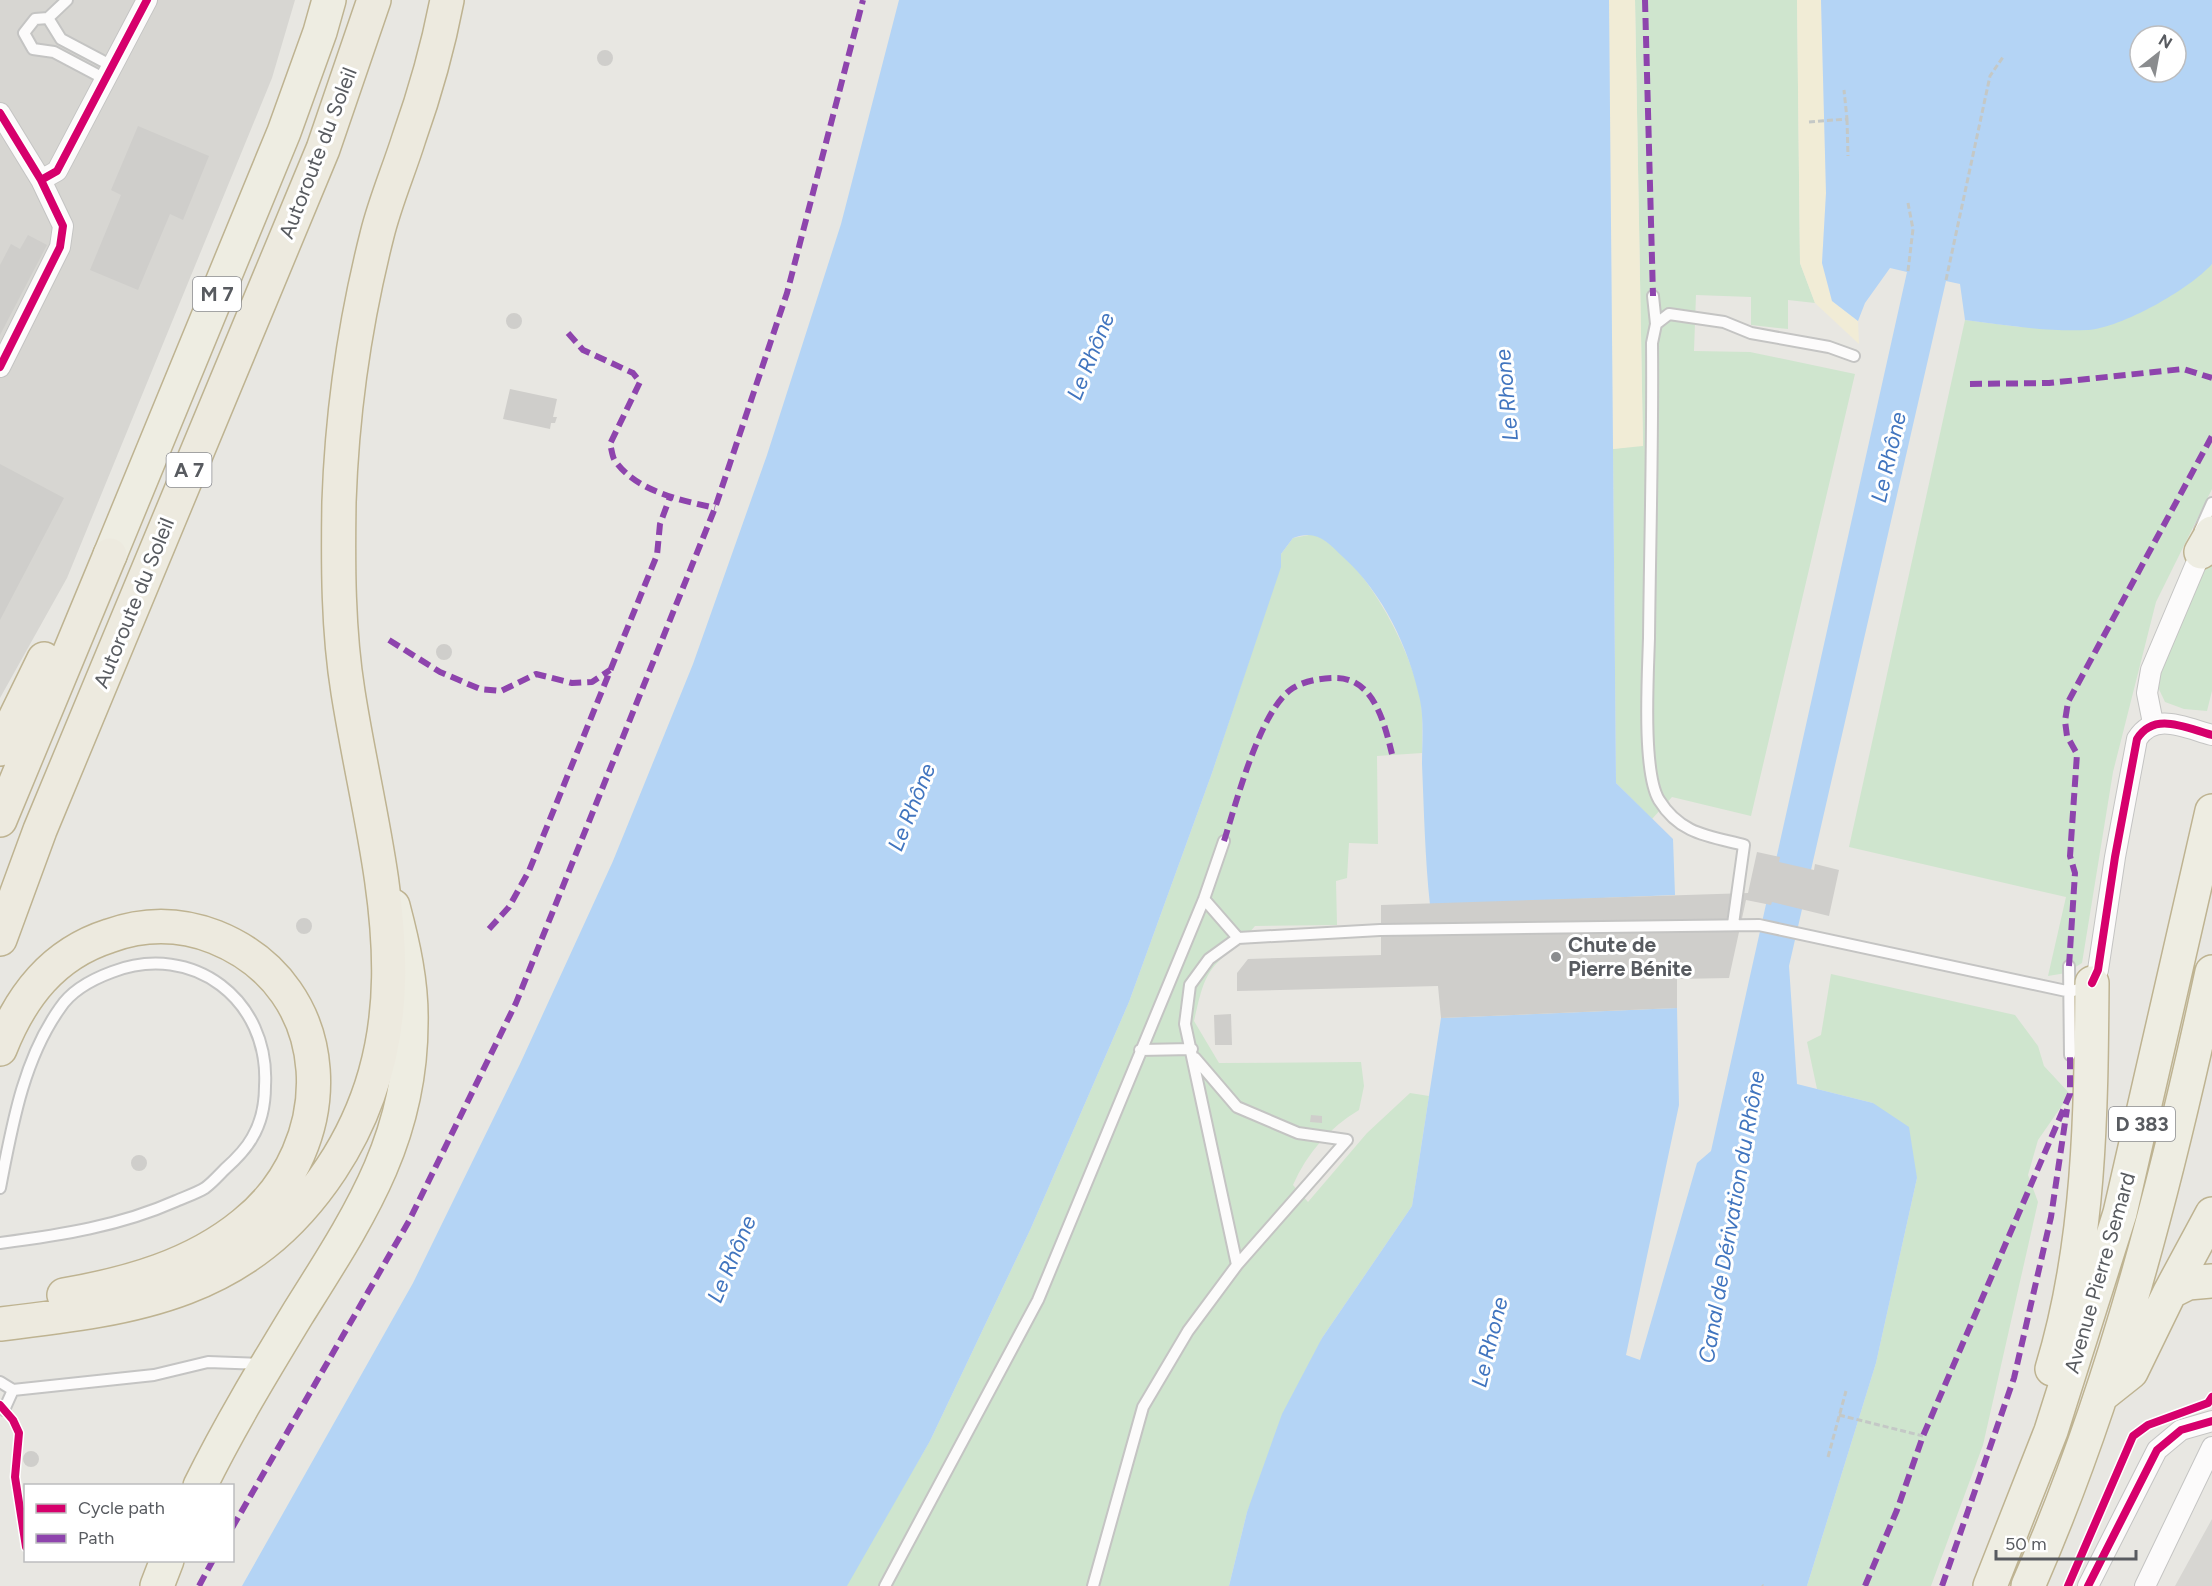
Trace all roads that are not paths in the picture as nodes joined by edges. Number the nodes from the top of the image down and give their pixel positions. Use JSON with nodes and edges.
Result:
{"nodes":[{"id":1,"x":67,"y":0,"type":"edge"},
{"id":2,"x":147,"y":0,"type":"edge"},
{"id":3,"x":329,"y":0,"type":"edge"},
{"id":4,"x":374,"y":0,"type":"edge"},
{"id":5,"x":447,"y":0,"type":"edge"},
{"id":6,"x":48,"y":18,"type":"junction"},
{"id":7,"x":108,"y":73,"type":"junction"},
{"id":8,"x":0,"y":113,"type":"edge"},
{"id":9,"x":41,"y":180,"type":"junction"},
{"id":10,"x":1653,"y":296,"type":"dead end"},
{"id":11,"x":1656,"y":324,"type":"junction"},
{"id":12,"x":1854,"y":356,"type":"dead end"},
{"id":13,"x":0,"y":367,"type":"edge"},
{"id":14,"x":2212,"y":503,"type":"edge"},
{"id":15,"x":2207,"y":543,"type":"edge"},
{"id":16,"x":110,"y":555,"type":"junction"},
{"id":17,"x":2153,"y":723,"type":"junction"},
{"id":18,"x":2212,"y":735,"type":"edge"},
{"id":19,"x":0,"y":749,"type":"edge"},
{"id":20,"x":2212,"y":811,"type":"edge"},
{"id":21,"x":0,"y":820,"type":"edge"},
{"id":22,"x":376,"y":837,"type":"junction"},
{"id":23,"x":1224,"y":841,"type":"dead end"},
{"id":24,"x":1203,"y":899,"type":"junction"},
{"id":25,"x":1733,"y":924,"type":"junction"},
{"id":26,"x":1238,"y":938,"type":"junction"},
{"id":27,"x":0,"y":939,"type":"edge"},
{"id":28,"x":2212,"y":972,"type":"edge"},
{"id":29,"x":1172,"y":974,"type":"junction"},
{"id":30,"x":2077,"y":980,"type":"junction"},
{"id":31,"x":1190,"y":985,"type":"junction"},
{"id":32,"x":0,"y":1049,"type":"edge"},
{"id":33,"x":1140,"y":1050,"type":"junction"},
{"id":34,"x":1193,"y":1053,"type":"junction"},
{"id":35,"x":2070,"y":1054,"type":"dead end"},
{"id":36,"x":0,"y":1188,"type":"edge"},
{"id":37,"x":2212,"y":1214,"type":"edge"},
{"id":38,"x":0,"y":1243,"type":"edge"},
{"id":39,"x":1237,"y":1265,"type":"junction"},
{"id":40,"x":2212,"y":1281,"type":"edge"},
{"id":41,"x":2170,"y":1292,"type":"junction"},
{"id":42,"x":11,"y":1312,"type":"edge"},
{"id":43,"x":267,"y":1364,"type":"junction"},
{"id":44,"x":0,"y":1382,"type":"edge"},
{"id":45,"x":13,"y":1390,"type":"junction"},
{"id":46,"x":2100,"y":1396,"type":"junction"},
{"id":47,"x":4,"y":1410,"type":"dead end"},
{"id":48,"x":2212,"y":1421,"type":"edge"},
{"id":49,"x":2051,"y":1431,"type":"junction"},
{"id":50,"x":2212,"y":1447,"type":"edge"},
{"id":51,"x":201,"y":1484,"type":"edge"},
{"id":52,"x":166,"y":1562,"type":"edge"},
{"id":53,"x":157,"y":1586,"type":"edge"},
{"id":54,"x":885,"y":1586,"type":"edge"},
{"id":55,"x":1093,"y":1586,"type":"edge"},
{"id":56,"x":1990,"y":1586,"type":"edge"},
{"id":57,"x":2028,"y":1586,"type":"edge"},
{"id":58,"x":2088,"y":1586,"type":"edge"},
{"id":59,"x":2145,"y":1586,"type":"edge"}],
"edges":[{"from":1,"to":6,"type":"lane"},
{"from":2,"to":7,"type":"street"},
{"from":3,"to":16,"type":"highway","name":"Autoroute du Soleil","number":"M 7"},
{"from":4,"to":27,"type":"highway","name":"Autoroute du Soleil","number":"A 7"},
{"from":5,"to":22,"type":"highway"},
{"from":6,"to":7,"type":"lane"},
{"from":6,"to":7,"type":"lane"},
{"from":7,"to":9,"type":"street"},
{"from":8,"to":9,"type":"street"},
{"from":9,"to":13,"type":"street"},
{"from":10,"to":11,"type":"lane"},
{"from":11,"to":12,"type":"lane"},
{"from":11,"to":25,"type":"lane"},
{"from":14,"to":15,"type":"lane"},
{"from":15,"to":17,"type":"street"},
{"from":16,"to":19,"type":"highway"},
{"from":16,"to":21,"type":"highway","name":"Autoroute du Soleil"},
{"from":17,"to":18,"type":"street"},
{"from":17,"to":30,"type":"street"},
{"from":20,"to":49,"type":"highway","name":"Avenue Pierre Semard","number":"D 383"},
{"from":22,"to":42,"type":"highway"},
{"from":22,"to":43,"type":"highway"},
{"from":23,"to":24,"type":"lane"},
{"from":24,"to":26,"type":"lane"},
{"from":24,"to":29,"type":"lane"},
{"from":25,"to":26,"type":"lane"},
{"from":25,"to":30,"type":"lane"},
{"from":26,"to":31,"type":"lane"},
{"from":28,"to":46,"type":"highway","name":"Avenue Pierre Semard","number":"D 383"},
{"from":29,"to":31,"type":"lane"},
{"from":29,"to":33,"type":"lane"},
{"from":30,"to":35,"type":"lane"},
{"from":30,"to":49,"type":"highway"},
{"from":31,"to":34,"type":"lane"},
{"from":32,"to":42,"type":"highway"},
{"from":33,"to":34,"type":"lane"},
{"from":33,"to":54,"type":"lane"},
{"from":34,"to":39,"type":"lane"},
{"from":34,"to":39,"type":"lane"},
{"from":36,"to":38,"type":"lane"},
{"from":37,"to":41,"type":"highway"},
{"from":39,"to":55,"type":"lane"},
{"from":40,"to":41,"type":"highway"},
{"from":41,"to":46,"type":"highway"},
{"from":43,"to":45,"type":"lane"},
{"from":43,"to":51,"type":"highway"},
{"from":44,"to":45,"type":"lane"},
{"from":45,"to":47,"type":"lane"},
{"from":46,"to":57,"type":"highway","name":"Avenue Pierre Semard","number":"D 383"},
{"from":48,"to":58,"type":"street"},
{"from":49,"to":56,"type":"highway","name":"Avenue Pierre Semard","number":"D 383"},
{"from":50,"to":59,"type":"street"},
{"from":52,"to":53,"type":"highway"}]}
